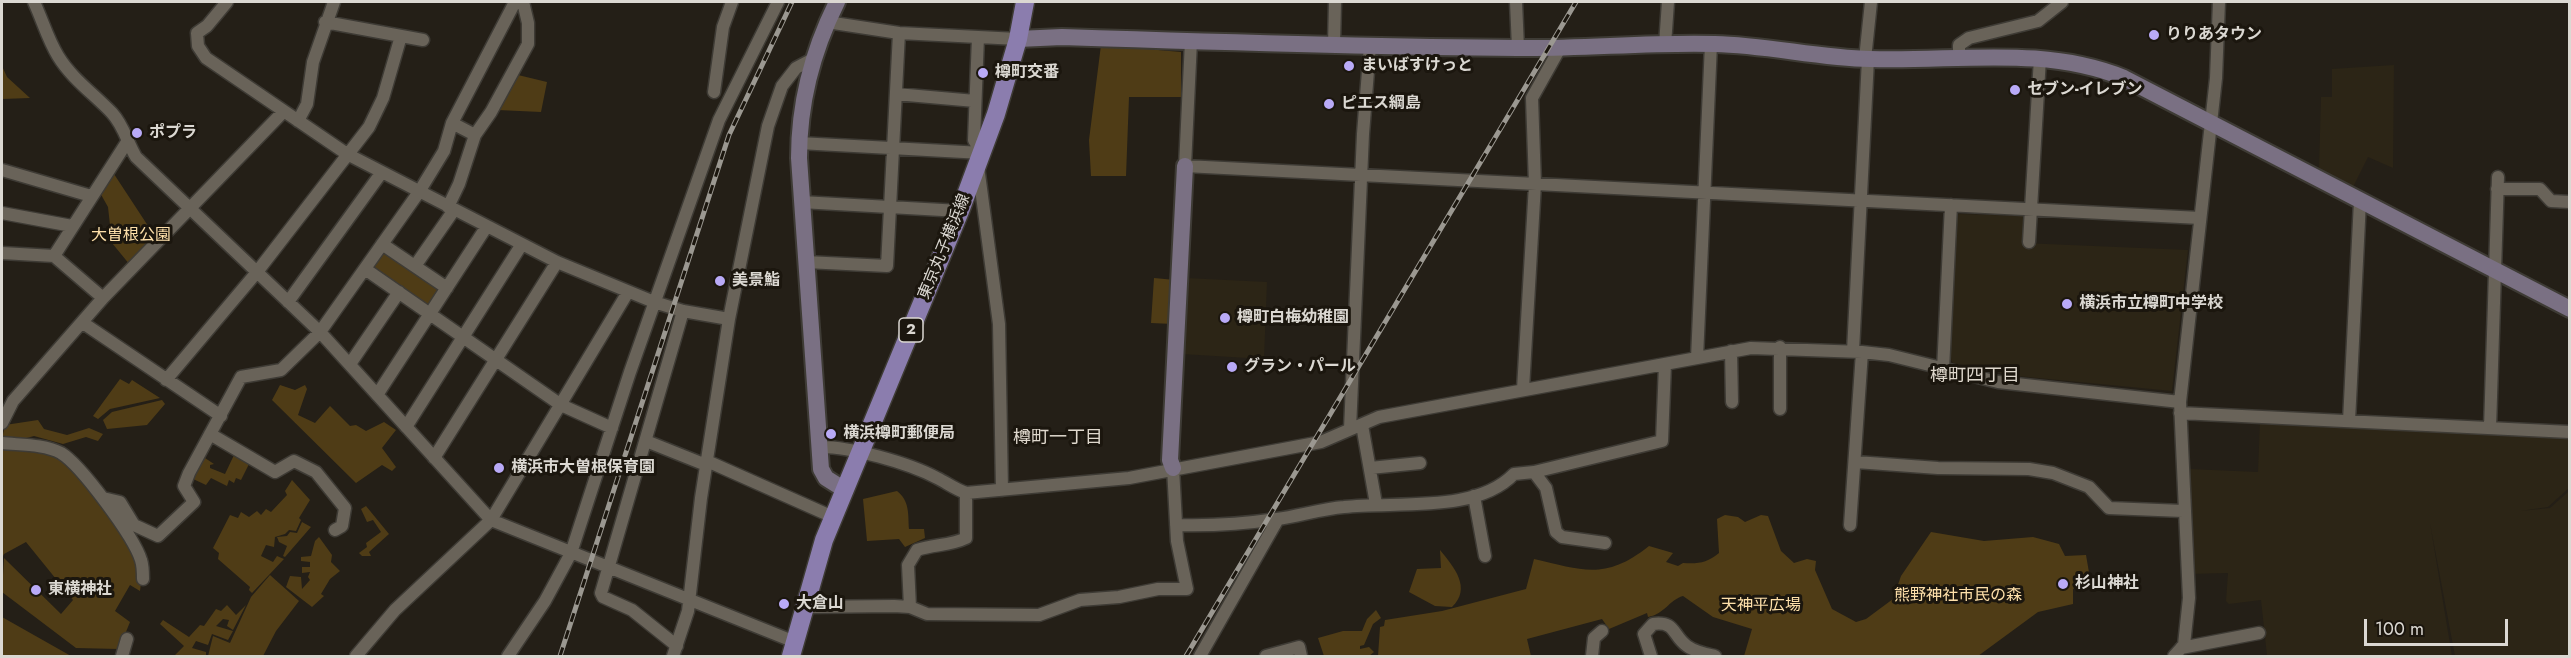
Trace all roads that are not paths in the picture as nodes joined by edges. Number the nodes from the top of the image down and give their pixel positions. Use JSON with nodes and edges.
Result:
{"nodes":[{"id":1,"x":34,"y":2,"type":"edge"},
{"id":2,"x":227,"y":2,"type":"edge"},
{"id":3,"x":334,"y":2,"type":"edge"},
{"id":4,"x":515,"y":2,"type":"edge"},
{"id":5,"x":523,"y":2,"type":"edge"},
{"id":6,"x":732,"y":2,"type":"edge"},
{"id":7,"x":778,"y":2,"type":"edge"},
{"id":8,"x":837,"y":2,"type":"edge"},
{"id":9,"x":1025,"y":2,"type":"edge"},
{"id":10,"x":1335,"y":2,"type":"edge"},
{"id":11,"x":1516,"y":2,"type":"edge"},
{"id":12,"x":1668,"y":2,"type":"edge"},
{"id":13,"x":1871,"y":2,"type":"edge"},
{"id":14,"x":2062,"y":2,"type":"edge"},
{"id":15,"x":2219,"y":2,"type":"edge"},
{"id":16,"x":325,"y":22,"type":"junction"},
{"id":17,"x":827,"y":22,"type":"junction"},
{"id":18,"x":899,"y":33,"type":"junction"},
{"id":19,"x":401,"y":36,"type":"junction"},
{"id":20,"x":978,"y":37,"type":"junction"},
{"id":21,"x":1018,"y":39,"type":"junction"},
{"id":22,"x":423,"y":40,"type":"dead end"},
{"id":23,"x":1191,"y":41,"type":"junction"},
{"id":24,"x":1712,"y":44,"type":"junction"},
{"id":25,"x":1334,"y":45,"type":"junction"},
{"id":26,"x":1370,"y":45,"type":"junction"},
{"id":27,"x":1665,"y":45,"type":"junction"},
{"id":28,"x":1518,"y":48,"type":"junction"},
{"id":29,"x":1560,"y":48,"type":"junction"},
{"id":30,"x":2040,"y":58,"type":"junction"},
{"id":31,"x":813,"y":59,"type":"junction"},
{"id":32,"x":1866,"y":59,"type":"junction"},
{"id":33,"x":1959,"y":59,"type":"junction"},
{"id":34,"x":714,"y":92,"type":"dead end"},
{"id":35,"x":896,"y":94,"type":"junction"},
{"id":36,"x":975,"y":101,"type":"junction"},
{"id":37,"x":284,"y":111,"type":"junction"},
{"id":38,"x":298,"y":121,"type":"junction"},
{"id":39,"x":2209,"y":121,"type":"junction"},
{"id":40,"x":452,"y":123,"type":"junction"},
{"id":41,"x":475,"y":135,"type":"junction"},
{"id":42,"x":127,"y":142,"type":"junction"},
{"id":43,"x":799,"y":143,"type":"junction"},
{"id":44,"x":893,"y":148,"type":"junction"},
{"id":45,"x":347,"y":154,"type":"junction"},
{"id":46,"x":980,"y":158,"type":"junction"},
{"id":47,"x":1185,"y":166,"type":"junction"},
{"id":48,"x":2,"y":170,"type":"edge"},
{"id":49,"x":382,"y":172,"type":"junction"},
{"id":50,"x":1363,"y":176,"type":"junction"},
{"id":51,"x":1535,"y":184,"type":"junction"},
{"id":52,"x":419,"y":192,"type":"junction"},
{"id":53,"x":1704,"y":193,"type":"junction"},
{"id":54,"x":91,"y":196,"type":"junction"},
{"id":55,"x":1859,"y":201,"type":"junction"},
{"id":56,"x":2360,"y":201,"type":"junction"},
{"id":57,"x":801,"y":202,"type":"junction"},
{"id":58,"x":2570,"y":202,"type":"edge"},
{"id":59,"x":1951,"y":205,"type":"junction"},
{"id":60,"x":890,"y":206,"type":"junction"},
{"id":61,"x":190,"y":208,"type":"junction"},
{"id":62,"x":451,"y":208,"type":"junction"},
{"id":63,"x":2031,"y":210,"type":"junction"},
{"id":64,"x":960,"y":211,"type":"junction"},
{"id":65,"x":2,"y":213,"type":"edge"},
{"id":66,"x":2200,"y":218,"type":"junction"},
{"id":67,"x":72,"y":226,"type":"junction"},
{"id":68,"x":487,"y":226,"type":"junction"},
{"id":69,"x":2029,"y":242,"type":"dead end"},
{"id":70,"x":382,"y":244,"type":"junction"},
{"id":71,"x":522,"y":244,"type":"junction"},
{"id":72,"x":2,"y":253,"type":"edge"},
{"id":73,"x":54,"y":256,"type":"junction"},
{"id":74,"x":557,"y":262,"type":"junction"},
{"id":75,"x":806,"y":262,"type":"junction"},
{"id":76,"x":416,"y":267,"type":"junction"},
{"id":77,"x":365,"y":269,"type":"junction"},
{"id":78,"x":257,"y":272,"type":"junction"},
{"id":79,"x":2496,"y":272,"type":"junction"},
{"id":80,"x":447,"y":288,"type":"junction"},
{"id":81,"x":399,"y":292,"type":"junction"},
{"id":82,"x":628,"y":292,"type":"junction"},
{"id":83,"x":103,"y":298,"type":"junction"},
{"id":84,"x":288,"y":302,"type":"junction"},
{"id":85,"x":654,"y":302,"type":"junction"},
{"id":86,"x":2570,"y":309,"type":"edge"},
{"id":87,"x":683,"y":312,"type":"junction"},
{"id":88,"x":430,"y":314,"type":"junction"},
{"id":89,"x":729,"y":319,"type":"junction"},
{"id":90,"x":83,"y":323,"type":"junction"},
{"id":91,"x":320,"y":332,"type":"junction"},
{"id":92,"x":464,"y":337,"type":"junction"},
{"id":93,"x":1780,"y":347,"type":"junction"},
{"id":94,"x":1731,"y":351,"type":"junction"},
{"id":95,"x":1857,"y":351,"type":"junction"},
{"id":96,"x":1697,"y":358,"type":"junction"},
{"id":97,"x":496,"y":359,"type":"junction"},
{"id":98,"x":350,"y":364,"type":"junction"},
{"id":99,"x":1665,"y":364,"type":"junction"},
{"id":100,"x":1943,"y":370,"type":"junction"},
{"id":101,"x":166,"y":380,"type":"junction"},
{"id":102,"x":1523,"y":389,"type":"junction"},
{"id":103,"x":377,"y":395,"type":"junction"},
{"id":104,"x":1732,"y":402,"type":"dead end"},
{"id":105,"x":561,"y":405,"type":"junction"},
{"id":106,"x":2180,"y":407,"type":"junction"},
{"id":107,"x":1780,"y":409,"type":"dead end"},
{"id":108,"x":221,"y":416,"type":"junction"},
{"id":109,"x":2349,"y":421,"type":"junction"},
{"id":110,"x":2,"y":423,"type":"edge"},
{"id":111,"x":406,"y":427,"type":"junction"},
{"id":112,"x":1356,"y":427,"type":"junction"},
{"id":113,"x":612,"y":428,"type":"junction"},
{"id":114,"x":2490,"y":428,"type":"junction"},
{"id":115,"x":2570,"y":432,"type":"edge"},
{"id":116,"x":210,"y":434,"type":"junction"},
{"id":117,"x":646,"y":441,"type":"junction"},
{"id":118,"x":2,"y":443,"type":"edge"},
{"id":119,"x":818,"y":447,"type":"junction"},
{"id":120,"x":861,"y":452,"type":"junction"},
{"id":121,"x":434,"y":458,"type":"junction"},
{"id":122,"x":1856,"y":462,"type":"junction"},
{"id":123,"x":707,"y":463,"type":"junction"},
{"id":124,"x":1420,"y":463,"type":"dead end"},
{"id":125,"x":1173,"y":468,"type":"junction"},
{"id":126,"x":1370,"y":468,"type":"junction"},
{"id":127,"x":1534,"y":472,"type":"junction"},
{"id":128,"x":844,"y":490,"type":"junction"},
{"id":129,"x":1002,"y":490,"type":"junction"},
{"id":130,"x":966,"y":493,"type":"junction"},
{"id":131,"x":1474,"y":496,"type":"junction"},
{"id":132,"x":103,"y":498,"type":"junction"},
{"id":133,"x":1376,"y":504,"type":"junction"},
{"id":134,"x":2183,"y":511,"type":"junction"},
{"id":135,"x":833,"y":517,"type":"junction"},
{"id":136,"x":1278,"y":519,"type":"junction"},
{"id":137,"x":491,"y":520,"type":"junction"},
{"id":138,"x":1176,"y":525,"type":"junction"},
{"id":139,"x":1850,"y":525,"type":"dead end"},
{"id":140,"x":335,"y":530,"type":"dead end"},
{"id":141,"x":1605,"y":543,"type":"dead end"},
{"id":142,"x":571,"y":553,"type":"junction"},
{"id":143,"x":1485,"y":556,"type":"dead end"},
{"id":144,"x":609,"y":568,"type":"junction"},
{"id":145,"x":143,"y":579,"type":"dead end"},
{"id":146,"x":689,"y":600,"type":"junction"},
{"id":147,"x":804,"y":607,"type":"junction"},
{"id":148,"x":910,"y":607,"type":"junction"},
{"id":149,"x":1602,"y":631,"type":"dead end"},
{"id":150,"x":2259,"y":633,"type":"dead end"},
{"id":151,"x":127,"y":639,"type":"dead end"},
{"id":152,"x":793,"y":649,"type":"edge"},
{"id":153,"x":675,"y":651,"type":"edge"},
{"id":154,"x":2177,"y":652,"type":"edge"},
{"id":155,"x":122,"y":657,"type":"edge"},
{"id":156,"x":356,"y":657,"type":"edge"},
{"id":157,"x":508,"y":657,"type":"edge"},
{"id":158,"x":1200,"y":657,"type":"edge"},
{"id":159,"x":1266,"y":657,"type":"edge"},
{"id":160,"x":1301,"y":657,"type":"edge"},
{"id":161,"x":1592,"y":657,"type":"edge"},
{"id":162,"x":1651,"y":657,"type":"edge"},
{"id":163,"x":1715,"y":657,"type":"edge"}],
"edges":[{"from":1,"to":42,"type":"street"},
{"from":2,"to":37,"type":"street"},
{"from":3,"to":16,"type":"street"},
{"from":4,"to":40,"type":"street"},
{"from":5,"to":41,"type":"street"},
{"from":6,"to":34,"type":"street"},
{"from":7,"to":85,"type":"street"},
{"from":8,"to":17,"type":"street"},
{"from":9,"to":21,"type":"main road","name":"東京丸子横浜線","number":"2"},
{"from":10,"to":25,"type":"street"},
{"from":11,"to":28,"type":"street"},
{"from":12,"to":27,"type":"street"},
{"from":13,"to":32,"type":"street"},
{"from":14,"to":33,"type":"street"},
{"from":15,"to":39,"type":"street"},
{"from":16,"to":19,"type":"street"},
{"from":16,"to":38,"type":"street"},
{"from":17,"to":18,"type":"street"},
{"from":17,"to":31,"type":"street"},
{"from":18,"to":20,"type":"street"},
{"from":18,"to":35,"type":"street"},
{"from":19,"to":22,"type":"street"},
{"from":19,"to":45,"type":"street"},
{"from":20,"to":21,"type":"street"},
{"from":20,"to":36,"type":"street"},
{"from":21,"to":23,"type":"street"},
{"from":21,"to":46,"type":"main road","name":"東京丸子横浜線","number":"2"},
{"from":23,"to":25,"type":"street"},
{"from":23,"to":47,"type":"street"},
{"from":24,"to":27,"type":"street"},
{"from":24,"to":32,"type":"street"},
{"from":24,"to":53,"type":"street"},
{"from":25,"to":26,"type":"street"},
{"from":26,"to":28,"type":"street"},
{"from":26,"to":50,"type":"street"},
{"from":27,"to":29,"type":"street"},
{"from":28,"to":29,"type":"street"},
{"from":29,"to":51,"type":"street"},
{"from":30,"to":33,"type":"street"},
{"from":30,"to":39,"type":"street"},
{"from":30,"to":63,"type":"street"},
{"from":31,"to":43,"type":"street"},
{"from":31,"to":89,"type":"street"},
{"from":32,"to":33,"type":"street"},
{"from":32,"to":55,"type":"street"},
{"from":35,"to":36,"type":"street"},
{"from":35,"to":44,"type":"street"},
{"from":36,"to":46,"type":"street"},
{"from":37,"to":38,"type":"street"},
{"from":37,"to":61,"type":"street"},
{"from":38,"to":45,"type":"street"},
{"from":39,"to":56,"type":"street"},
{"from":39,"to":66,"type":"street"},
{"from":40,"to":41,"type":"street"},
{"from":40,"to":52,"type":"street"},
{"from":41,"to":62,"type":"street"},
{"from":42,"to":54,"type":"street"},
{"from":42,"to":61,"type":"street"},
{"from":43,"to":44,"type":"street"},
{"from":43,"to":57,"type":"street"},
{"from":44,"to":46,"type":"street"},
{"from":44,"to":60,"type":"street"},
{"from":45,"to":49,"type":"street"},
{"from":45,"to":78,"type":"street"},
{"from":46,"to":64,"type":"main road","name":"東京丸子横浜線","number":"2"},
{"from":46,"to":129,"type":"street"},
{"from":47,"to":50,"type":"street"},
{"from":47,"to":125,"type":"street"},
{"from":48,"to":54,"type":"street"},
{"from":49,"to":52,"type":"street"},
{"from":49,"to":84,"type":"street"},
{"from":50,"to":51,"type":"street"},
{"from":50,"to":112,"type":"street"},
{"from":51,"to":53,"type":"street"},
{"from":51,"to":102,"type":"street"},
{"from":52,"to":62,"type":"street"},
{"from":52,"to":70,"type":"street"},
{"from":53,"to":55,"type":"street"},
{"from":53,"to":96,"type":"street"},
{"from":54,"to":67,"type":"street"},
{"from":55,"to":59,"type":"street"},
{"from":55,"to":95,"type":"street"},
{"from":56,"to":79,"type":"street"},
{"from":56,"to":109,"type":"street"},
{"from":57,"to":60,"type":"street"},
{"from":57,"to":75,"type":"street"},
{"from":58,"to":79,"type":"street"},
{"from":59,"to":63,"type":"street"},
{"from":59,"to":100,"type":"street"},
{"from":60,"to":64,"type":"street"},
{"from":60,"to":75,"type":"street"},
{"from":61,"to":78,"type":"street"},
{"from":61,"to":83,"type":"street"},
{"from":62,"to":68,"type":"street"},
{"from":62,"to":76,"type":"street"},
{"from":63,"to":66,"type":"street"},
{"from":63,"to":69,"type":"street"},
{"from":64,"to":120,"type":"main road","name":"東京丸子横浜線","number":"2"},
{"from":65,"to":67,"type":"street"},
{"from":66,"to":106,"type":"street"},
{"from":67,"to":73,"type":"street"},
{"from":68,"to":71,"type":"street"},
{"from":68,"to":80,"type":"street"},
{"from":70,"to":76,"type":"street"},
{"from":70,"to":77,"type":"street"},
{"from":71,"to":74,"type":"street"},
{"from":71,"to":92,"type":"street"},
{"from":72,"to":73,"type":"street"},
{"from":73,"to":83,"type":"street"},
{"from":74,"to":82,"type":"street"},
{"from":74,"to":97,"type":"street"},
{"from":75,"to":119,"type":"street"},
{"from":76,"to":80,"type":"street"},
{"from":77,"to":81,"type":"street"},
{"from":77,"to":91,"type":"street"},
{"from":78,"to":84,"type":"street"},
{"from":78,"to":101,"type":"street"},
{"from":79,"to":86,"type":"street"},
{"from":79,"to":114,"type":"street"},
{"from":80,"to":88,"type":"street"},
{"from":81,"to":88,"type":"street"},
{"from":81,"to":98,"type":"street"},
{"from":82,"to":85,"type":"street"},
{"from":82,"to":105,"type":"street"},
{"from":83,"to":90,"type":"street"},
{"from":84,"to":91,"type":"street"},
{"from":85,"to":87,"type":"street"},
{"from":85,"to":113,"type":"street"},
{"from":87,"to":89,"type":"street"},
{"from":87,"to":117,"type":"street"},
{"from":88,"to":92,"type":"street"},
{"from":88,"to":103,"type":"street"},
{"from":89,"to":123,"type":"street"},
{"from":90,"to":101,"type":"street"},
{"from":90,"to":110,"type":"street"},
{"from":91,"to":98,"type":"street"},
{"from":91,"to":108,"type":"street"},
{"from":92,"to":97,"type":"street"},
{"from":92,"to":111,"type":"street"},
{"from":93,"to":94,"type":"street"},
{"from":93,"to":95,"type":"street"},
{"from":93,"to":107,"type":"street"},
{"from":94,"to":96,"type":"street"},
{"from":94,"to":104,"type":"street"},
{"from":95,"to":100,"type":"street"},
{"from":95,"to":122,"type":"street"},
{"from":96,"to":99,"type":"street"},
{"from":97,"to":105,"type":"street"},
{"from":97,"to":121,"type":"street"},
{"from":98,"to":103,"type":"street"},
{"from":99,"to":102,"type":"street"},
{"from":99,"to":127,"type":"street"},
{"from":100,"to":106,"type":"street"},
{"from":101,"to":108,"type":"street"},
{"from":102,"to":112,"type":"street"},
{"from":103,"to":111,"type":"street"},
{"from":105,"to":113,"type":"street"},
{"from":105,"to":137,"type":"street"},
{"from":106,"to":109,"type":"street"},
{"from":106,"to":134,"type":"street"},
{"from":108,"to":116,"type":"street"},
{"from":109,"to":114,"type":"street"},
{"from":111,"to":121,"type":"street"},
{"from":112,"to":125,"type":"street"},
{"from":112,"to":126,"type":"street"},
{"from":113,"to":142,"type":"street"},
{"from":114,"to":115,"type":"street"},
{"from":116,"to":132,"type":"street"},
{"from":116,"to":140,"type":"street"},
{"from":117,"to":123,"type":"street"},
{"from":117,"to":144,"type":"street"},
{"from":118,"to":132,"type":"street"},
{"from":119,"to":120,"type":"street"},
{"from":119,"to":128,"type":"street"},
{"from":120,"to":128,"type":"main road","name":"東京丸子横浜線","number":"2"},
{"from":120,"to":130,"type":"street"},
{"from":121,"to":137,"type":"street"},
{"from":122,"to":134,"type":"street"},
{"from":122,"to":139,"type":"street"},
{"from":123,"to":135,"type":"street"},
{"from":123,"to":146,"type":"street"},
{"from":124,"to":126,"type":"street"},
{"from":125,"to":129,"type":"street"},
{"from":125,"to":138,"type":"street"},
{"from":126,"to":133,"type":"street"},
{"from":127,"to":131,"type":"street"},
{"from":127,"to":141,"type":"street"},
{"from":128,"to":135,"type":"main road","name":"東京丸子横浜線","number":"2"},
{"from":129,"to":130,"type":"street"},
{"from":130,"to":148,"type":"street"},
{"from":131,"to":133,"type":"street"},
{"from":131,"to":143,"type":"street"},
{"from":132,"to":145,"type":"street"},
{"from":133,"to":136,"type":"street"},
{"from":134,"to":154,"type":"street"},
{"from":135,"to":147,"type":"main road","name":"東京丸子横浜線","number":"2"},
{"from":136,"to":138,"type":"street"},
{"from":136,"to":158,"type":"street"},
{"from":137,"to":142,"type":"street"},
{"from":137,"to":156,"type":"street"},
{"from":138,"to":148,"type":"street"},
{"from":142,"to":144,"type":"street"},
{"from":142,"to":157,"type":"street"},
{"from":144,"to":146,"type":"street"},
{"from":144,"to":153,"type":"street"},
{"from":146,"to":152,"type":"street"},
{"from":146,"to":153,"type":"street"},
{"from":147,"to":148,"type":"street"},
{"from":147,"to":152,"type":"main road","name":"東京丸子横浜線","number":"2"},
{"from":149,"to":161,"type":"street"},
{"from":150,"to":154,"type":"street"},
{"from":151,"to":155,"type":"street"},
{"from":159,"to":160,"type":"street"},
{"from":162,"to":163,"type":"street"}]}
